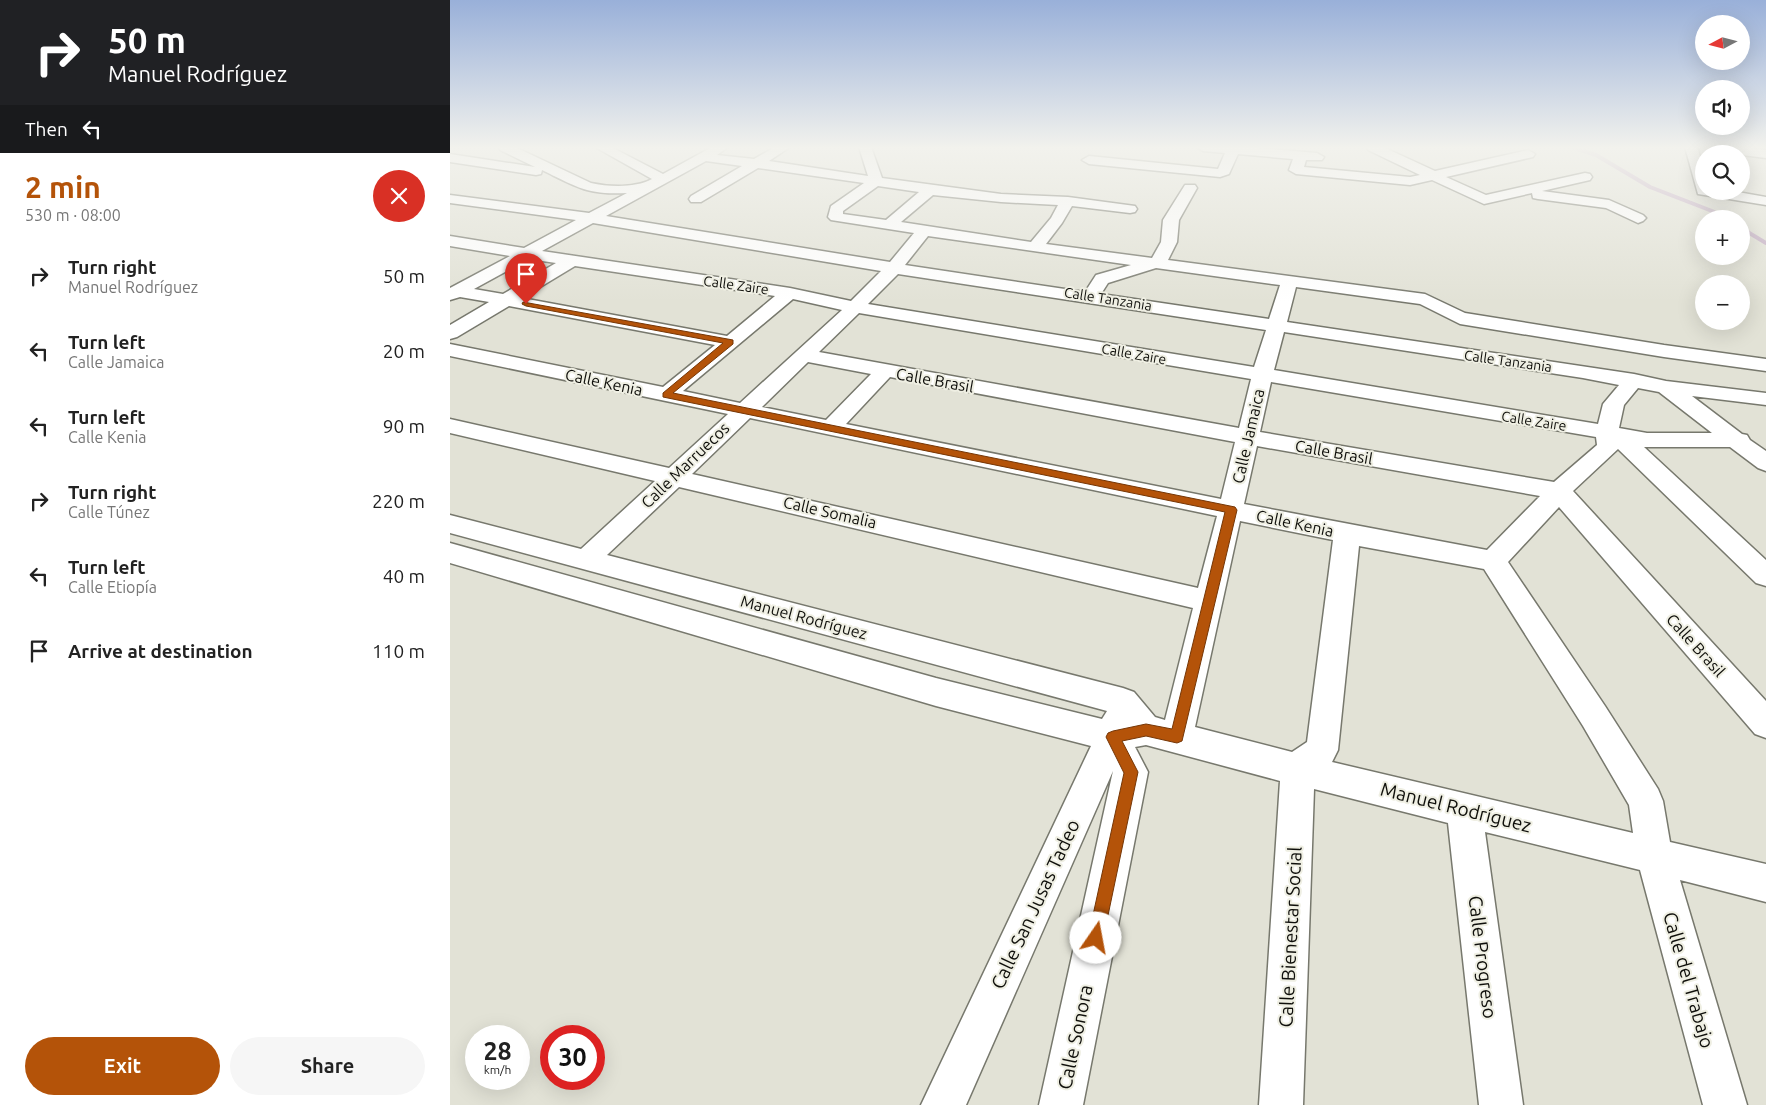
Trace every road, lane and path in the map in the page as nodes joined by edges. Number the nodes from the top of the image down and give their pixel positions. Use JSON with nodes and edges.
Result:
{"nodes":[{"id":1,"x":450,"y":199,"type":"edge"},
{"id":2,"x":613,"y":199,"type":"edge"},
{"id":3,"x":623,"y":199,"type":"edge"},
{"id":4,"x":852,"y":199,"type":"edge"},
{"id":5,"x":920,"y":199,"type":"edge"},
{"id":6,"x":1014,"y":199,"type":"edge"},
{"id":7,"x":1184,"y":199,"type":"edge"},
{"id":8,"x":1569,"y":199,"type":"edge"},
{"id":9,"x":1751,"y":199,"type":"edge"},
{"id":10,"x":1068,"y":201,"type":"junction"},
{"id":11,"x":1766,"y":201,"type":"edge"},
{"id":12,"x":1130,"y":209,"type":"dead end"},
{"id":13,"x":584,"y":218,"type":"junction"},
{"id":14,"x":1638,"y":218,"type":"dead end"},
{"id":15,"x":888,"y":226,"type":"junction"},
{"id":16,"x":924,"y":231,"type":"junction"},
{"id":17,"x":455,"y":244,"type":"edge"},
{"id":18,"x":1035,"y":247,"type":"junction"},
{"id":19,"x":519,"y":252,"type":"junction"},
{"id":20,"x":572,"y":261,"type":"junction"},
{"id":21,"x":1158,"y":262,"type":"junction"},
{"id":22,"x":894,"y":268,"type":"junction"},
{"id":23,"x":1289,"y":282,"type":"junction"},
{"id":24,"x":452,"y":289,"type":"edge"},
{"id":25,"x":790,"y":293,"type":"junction"},
{"id":26,"x":1091,"y":296,"type":"junction"},
{"id":27,"x":507,"y":301,"type":"junction"},
{"id":28,"x":855,"y":307,"type":"junction"},
{"id":29,"x":1275,"y":326,"type":"junction"},
{"id":30,"x":450,"y":333,"type":"edge"},
{"id":31,"x":730,"y":342,"type":"junction"},
{"id":32,"x":450,"y":350,"type":"edge"},
{"id":33,"x":803,"y":355,"type":"junction"},
{"id":34,"x":1766,"y":365,"type":"edge"},
{"id":35,"x":885,"y":371,"type":"junction"},
{"id":36,"x":1262,"y":376,"type":"junction"},
{"id":37,"x":1634,"y":380,"type":"junction"},
{"id":38,"x":1666,"y":387,"type":"junction"},
{"id":39,"x":666,"y":395,"type":"junction"},
{"id":40,"x":1766,"y":399,"type":"edge"},
{"id":41,"x":744,"y":410,"type":"junction"},
{"id":42,"x":450,"y":426,"type":"edge"},
{"id":43,"x":830,"y":428,"type":"junction"},
{"id":44,"x":1607,"y":432,"type":"junction"},
{"id":45,"x":1248,"y":437,"type":"junction"},
{"id":46,"x":1739,"y":440,"type":"junction"},
{"id":47,"x":1766,"y":462,"type":"edge"},
{"id":48,"x":674,"y":476,"type":"junction"},
{"id":49,"x":1559,"y":491,"type":"junction"},
{"id":50,"x":1232,"y":510,"type":"junction"},
{"id":51,"x":450,"y":524,"type":"edge"},
{"id":52,"x":1347,"y":534,"type":"junction"},
{"id":53,"x":450,"y":554,"type":"edge"},
{"id":54,"x":586,"y":560,"type":"junction"},
{"id":55,"x":1493,"y":561,"type":"junction"},
{"id":56,"x":1766,"y":576,"type":"edge"},
{"id":57,"x":1208,"y":601,"type":"junction"},
{"id":58,"x":1766,"y":724,"type":"edge"},
{"id":59,"x":1140,"y":726,"type":"junction"},
{"id":60,"x":1298,"y":768,"type":"junction"},
{"id":61,"x":1464,"y":809,"type":"junction"},
{"id":62,"x":1654,"y":855,"type":"junction"},
{"id":63,"x":1766,"y":883,"type":"edge"},
{"id":64,"x":943,"y":1105,"type":"edge"},
{"id":65,"x":1061,"y":1105,"type":"edge"},
{"id":66,"x":1282,"y":1105,"type":"edge"},
{"id":67,"x":1501,"y":1105,"type":"edge"},
{"id":68,"x":1725,"y":1105,"type":"edge"}],
"edges":[{"from":1,"to":13,"type":"street","name":"Calle Tanzania"},
{"from":2,"to":13,"type":"street"},
{"from":3,"to":13,"type":"street"},
{"from":4,"to":15,"type":"street"},
{"from":5,"to":15,"type":"street"},
{"from":6,"to":10,"type":"street"},
{"from":7,"to":21,"type":"street"},
{"from":8,"to":14,"type":"street"},
{"from":9,"to":11,"type":"street"},
{"from":10,"to":12,"type":"street"},
{"from":10,"to":18,"type":"street"},
{"from":13,"to":19,"type":"street"},
{"from":13,"to":22,"type":"street","name":"Calle Tanzania"},
{"from":15,"to":16,"type":"street"},
{"from":16,"to":18,"type":"street"},
{"from":16,"to":22,"type":"street","name":"Calle Marruecos"},
{"from":17,"to":19,"type":"street","name":"Calle Zaire"},
{"from":18,"to":21,"type":"street"},
{"from":19,"to":20,"type":"street","name":"Calle Zaire"},
{"from":19,"to":24,"type":"street"},
{"from":20,"to":25,"type":"street","name":"Calle Zaire"},
{"from":20,"to":27,"type":"street"},
{"from":21,"to":23,"type":"street"},
{"from":21,"to":26,"type":"street"},
{"from":22,"to":26,"type":"street","name":"Calle Tanzania"},
{"from":22,"to":28,"type":"street","name":"Calle Marruecos"},
{"from":23,"to":29,"type":"street","name":"Calle Jamaica"},
{"from":23,"to":34,"type":"street"},
{"from":24,"to":27,"type":"street"},
{"from":25,"to":28,"type":"street","name":"Calle Zaire"},
{"from":25,"to":31,"type":"street"},
{"from":26,"to":29,"type":"street","name":"Calle Tanzania"},
{"from":27,"to":30,"type":"street"},
{"from":27,"to":31,"type":"street"},
{"from":28,"to":33,"type":"street","name":"Calle Marruecos"},
{"from":28,"to":36,"type":"street","name":"Calle Zaire"},
{"from":29,"to":36,"type":"street","name":"Calle Jamaica"},
{"from":29,"to":37,"type":"street","name":"Calle Tanzania"},
{"from":31,"to":39,"type":"street"},
{"from":32,"to":39,"type":"street","name":"Calle Kenia"},
{"from":33,"to":35,"type":"street","name":"Calle Brasil"},
{"from":33,"to":41,"type":"street","name":"Calle Marruecos"},
{"from":35,"to":43,"type":"street"},
{"from":35,"to":45,"type":"street","name":"Calle Brasil"},
{"from":36,"to":44,"type":"street","name":"Calle Zaire"},
{"from":36,"to":45,"type":"street","name":"Calle Jamaica"},
{"from":37,"to":38,"type":"street","name":"Calle Tanzania"},
{"from":37,"to":44,"type":"street"},
{"from":38,"to":40,"type":"street","name":"Calle Tanzania"},
{"from":38,"to":46,"type":"street"},
{"from":39,"to":41,"type":"street","name":"Calle Kenia"},
{"from":41,"to":43,"type":"street","name":"Calle Kenia"},
{"from":41,"to":48,"type":"street","name":"Calle Marruecos"},
{"from":42,"to":48,"type":"street","name":"Calle Somalia"},
{"from":43,"to":50,"type":"street","name":"Calle Kenia"},
{"from":44,"to":46,"type":"street"},
{"from":44,"to":49,"type":"street"},
{"from":44,"to":56,"type":"street","name":"Calle Zaire"},
{"from":45,"to":49,"type":"street","name":"Calle Brasil"},
{"from":45,"to":50,"type":"street","name":"Calle Jamaica"},
{"from":46,"to":47,"type":"street"},
{"from":48,"to":54,"type":"street","name":"Calle Marruecos"},
{"from":48,"to":57,"type":"street","name":"Calle Somalia"},
{"from":49,"to":55,"type":"street"},
{"from":49,"to":58,"type":"street","name":"Calle Brasil"},
{"from":50,"to":52,"type":"street","name":"Calle Kenia"},
{"from":50,"to":57,"type":"street","name":"Calle Jamaica"},
{"from":51,"to":54,"type":"street","name":"Manuel Rodríguez"},
{"from":52,"to":55,"type":"street","name":"Calle Kenia"},
{"from":52,"to":60,"type":"street"},
{"from":53,"to":59,"type":"street","name":"Manuel Rodríguez"},
{"from":54,"to":59,"type":"street","name":"Manuel Rodríguez"},
{"from":55,"to":62,"type":"street","name":"Calle del Trabajo"},
{"from":57,"to":59,"type":"street","name":"Calle Jamaica"},
{"from":59,"to":60,"type":"street","name":"Manuel Rodríguez"},
{"from":59,"to":64,"type":"street","name":"Calle San Jusas Tadeo"},
{"from":59,"to":65,"type":"street","name":"Calle Sonora"},
{"from":60,"to":61,"type":"street","name":"Manuel Rodríguez"},
{"from":60,"to":66,"type":"street","name":"Calle Bienestar Social"},
{"from":61,"to":62,"type":"street","name":"Manuel Rodríguez"},
{"from":61,"to":67,"type":"street","name":"Calle Progreso"},
{"from":62,"to":63,"type":"street","name":"Manuel Rodríguez"},
{"from":62,"to":68,"type":"street","name":"Calle del Trabajo"}]}
